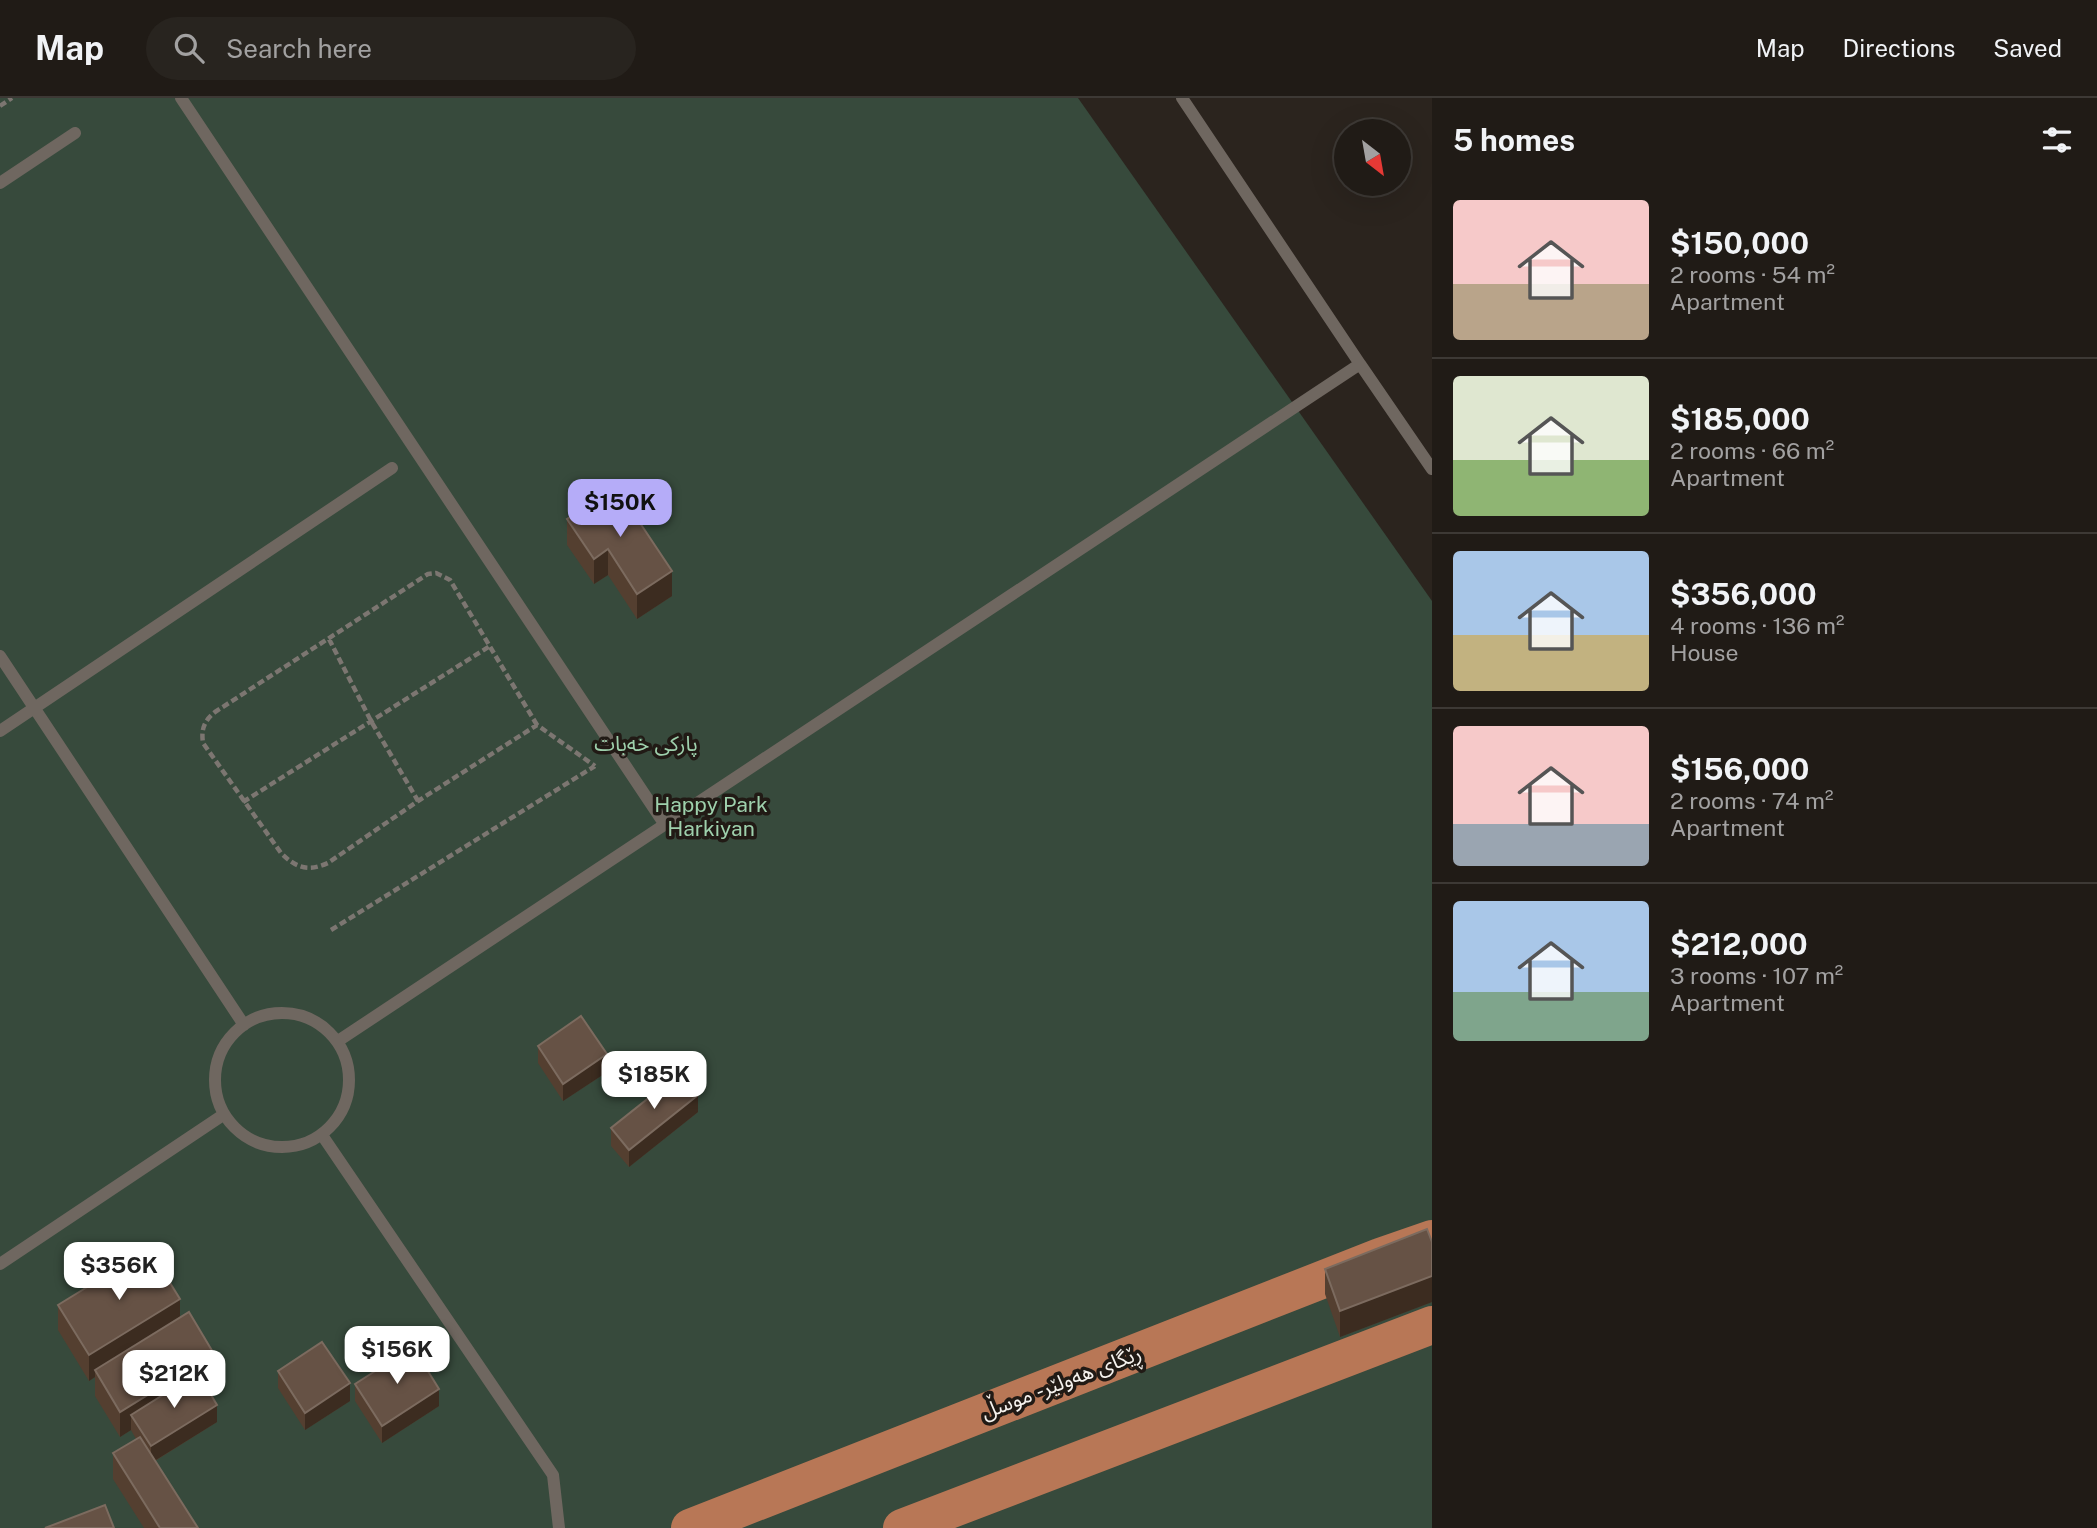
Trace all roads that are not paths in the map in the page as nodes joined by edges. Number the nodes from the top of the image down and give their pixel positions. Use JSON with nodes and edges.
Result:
{"nodes":[{"id":1,"x":181,"y":98,"type":"edge"},
{"id":2,"x":1182,"y":98,"type":"edge"},
{"id":3,"x":75,"y":133,"type":"dead end"},
{"id":4,"x":0,"y":183,"type":"edge"},
{"id":5,"x":1360,"y":364,"type":"junction"},
{"id":6,"x":392,"y":468,"type":"dead end"},
{"id":7,"x":1432,"y":469,"type":"edge"},
{"id":8,"x":0,"y":656,"type":"edge"},
{"id":9,"x":35,"y":709,"type":"junction"},
{"id":10,"x":0,"y":731,"type":"edge"},
{"id":11,"x":665,"y":825,"type":"junction"},
{"id":12,"x":244,"y":1025,"type":"junction"},
{"id":13,"x":338,"y":1041,"type":"junction"},
{"id":14,"x":223,"y":1115,"type":"junction"},
{"id":15,"x":322,"y":1135,"type":"junction"},
{"id":16,"x":1432,"y":1239,"type":"edge"},
{"id":17,"x":0,"y":1264,"type":"edge"},
{"id":18,"x":1432,"y":1325,"type":"edge"},
{"id":19,"x":559,"y":1528,"type":"edge"},
{"id":20,"x":690,"y":1528,"type":"edge"},
{"id":21,"x":902,"y":1528,"type":"edge"}],
"edges":[{"from":1,"to":11,"type":"lane"},
{"from":2,"to":5,"type":"lane"},
{"from":3,"to":4,"type":"lane"},
{"from":5,"to":7,"type":"lane"},
{"from":5,"to":11,"type":"lane"},
{"from":6,"to":9,"type":"lane"},
{"from":8,"to":9,"type":"lane"},
{"from":9,"to":10,"type":"lane"},
{"from":9,"to":12,"type":"lane"},
{"from":11,"to":13,"type":"lane"},
{"from":12,"to":13,"type":"lane"},
{"from":12,"to":14,"type":"lane"},
{"from":13,"to":15,"type":"lane"},
{"from":14,"to":15,"type":"lane"},
{"from":14,"to":17,"type":"lane"},
{"from":15,"to":19,"type":"lane"},
{"from":16,"to":20,"type":"highway","name":"ڕێگای هەولێر - موسڵ"},
{"from":18,"to":21,"type":"highway"}]}
